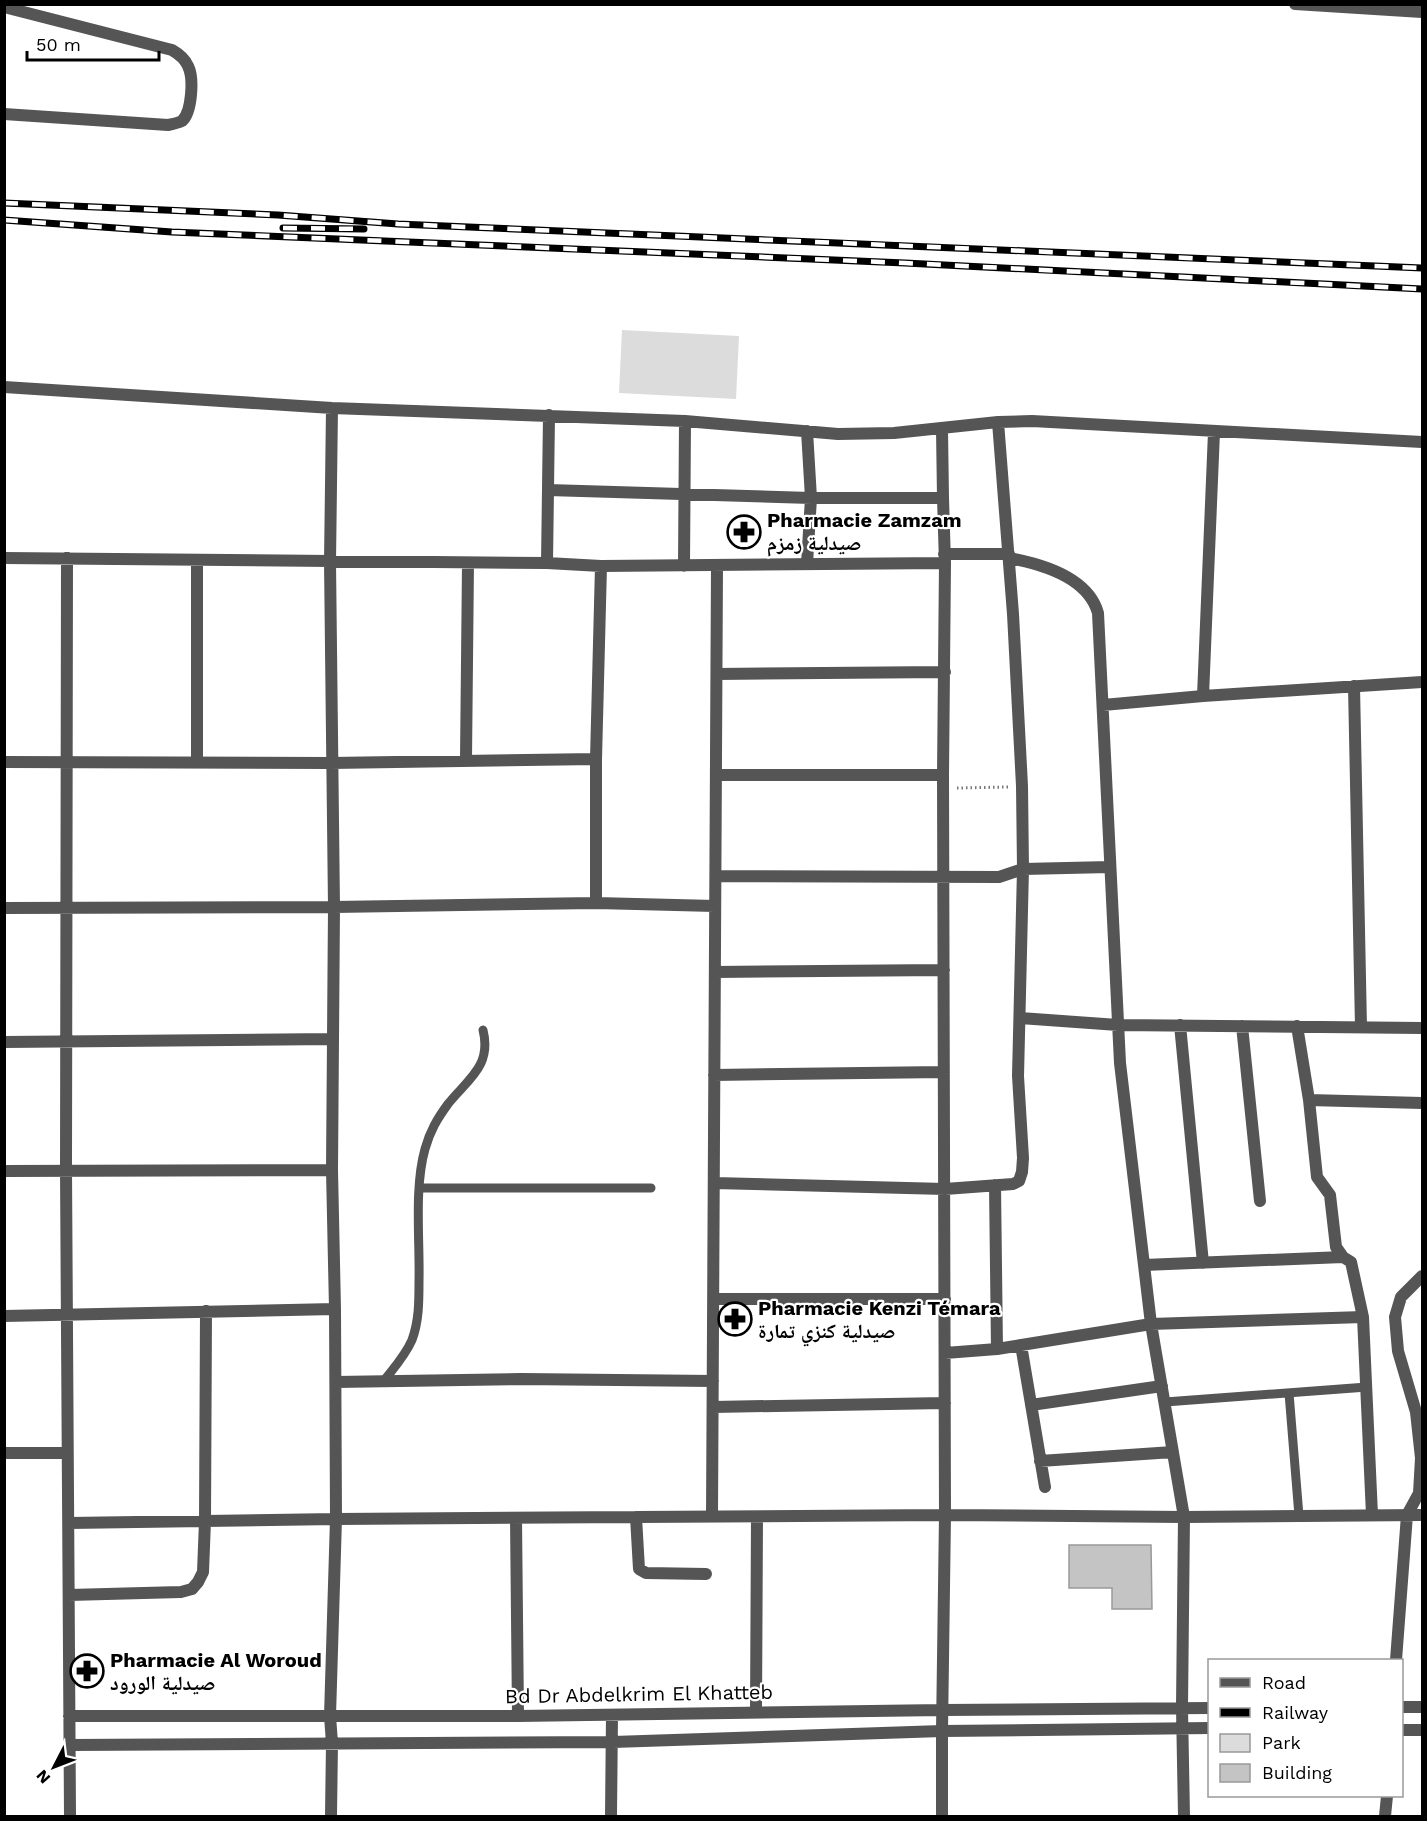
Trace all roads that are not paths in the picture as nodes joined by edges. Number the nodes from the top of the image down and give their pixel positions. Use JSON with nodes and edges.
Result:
{"nodes":[{"id":1,"x":1295,"y":4,"type":"edge"},
{"id":2,"x":4,"y":7,"type":"edge"},
{"id":3,"x":1422,"y":12,"type":"edge"},
{"id":4,"x":4,"y":114,"type":"edge"},
{"id":5,"x":4,"y":387,"type":"edge"},
{"id":6,"x":332,"y":408,"type":"junction"},
{"id":7,"x":549,"y":415,"type":"junction"},
{"id":8,"x":684,"y":421,"type":"junction"},
{"id":9,"x":998,"y":422,"type":"junction"},
{"id":10,"x":942,"y":429,"type":"junction"},
{"id":11,"x":807,"y":432,"type":"junction"},
{"id":12,"x":1214,"y":432,"type":"junction"},
{"id":13,"x":1422,"y":442,"type":"edge"},
{"id":14,"x":548,"y":490,"type":"junction"},
{"id":15,"x":685,"y":494,"type":"junction"},
{"id":16,"x":811,"y":498,"type":"junction"},
{"id":17,"x":942,"y":498,"type":"junction"},
{"id":18,"x":1009,"y":556,"type":"junction"},
{"id":19,"x":4,"y":558,"type":"edge"},
{"id":20,"x":66,"y":558,"type":"junction"},
{"id":21,"x":945,"y":558,"type":"junction"},
{"id":22,"x":197,"y":560,"type":"junction"},
{"id":23,"x":330,"y":562,"type":"junction"},
{"id":24,"x":468,"y":563,"type":"junction"},
{"id":25,"x":547,"y":563,"type":"junction"},
{"id":26,"x":807,"y":564,"type":"junction"},
{"id":27,"x":600,"y":566,"type":"junction"},
{"id":28,"x":684,"y":566,"type":"junction"},
{"id":29,"x":717,"y":566,"type":"junction"},
{"id":30,"x":945,"y":672,"type":"junction"},
{"id":31,"x":717,"y":674,"type":"junction"},
{"id":32,"x":1422,"y":682,"type":"edge"},
{"id":33,"x":1354,"y":686,"type":"junction"},
{"id":34,"x":1203,"y":696,"type":"junction"},
{"id":35,"x":1103,"y":705,"type":"junction"},
{"id":36,"x":466,"y":759,"type":"junction"},
{"id":37,"x":596,"y":759,"type":"junction"},
{"id":38,"x":4,"y":762,"type":"edge"},
{"id":39,"x":197,"y":762,"type":"junction"},
{"id":40,"x":67,"y":763,"type":"junction"},
{"id":41,"x":331,"y":763,"type":"junction"},
{"id":42,"x":716,"y":775,"type":"junction"},
{"id":43,"x":944,"y":775,"type":"junction"},
{"id":44,"x":1110,"y":867,"type":"junction"},
{"id":45,"x":1023,"y":869,"type":"junction"},
{"id":46,"x":716,"y":876,"type":"junction"},
{"id":47,"x":944,"y":876,"type":"junction"},
{"id":48,"x":596,"y":903,"type":"junction"},
{"id":49,"x":715,"y":906,"type":"junction"},
{"id":50,"x":334,"y":907,"type":"junction"},
{"id":51,"x":4,"y":908,"type":"edge"},
{"id":52,"x":66,"y":908,"type":"junction"},
{"id":53,"x":944,"y":970,"type":"junction"},
{"id":54,"x":715,"y":972,"type":"junction"},
{"id":55,"x":1020,"y":1018,"type":"junction"},
{"id":56,"x":1118,"y":1025,"type":"junction"},
{"id":57,"x":1180,"y":1025,"type":"junction"},
{"id":58,"x":1242,"y":1026,"type":"junction"},
{"id":59,"x":1297,"y":1026,"type":"junction"},
{"id":60,"x":1361,"y":1027,"type":"junction"},
{"id":61,"x":1422,"y":1028,"type":"edge"},
{"id":62,"x":483,"y":1030,"type":"dead end"},
{"id":63,"x":332,"y":1039,"type":"junction"},
{"id":64,"x":4,"y":1042,"type":"edge"},
{"id":65,"x":67,"y":1042,"type":"junction"},
{"id":66,"x":944,"y":1072,"type":"junction"},
{"id":67,"x":714,"y":1075,"type":"junction"},
{"id":68,"x":1309,"y":1100,"type":"junction"},
{"id":69,"x":1422,"y":1103,"type":"edge"},
{"id":70,"x":66,"y":1170,"type":"junction"},
{"id":71,"x":332,"y":1170,"type":"junction"},
{"id":72,"x":4,"y":1171,"type":"edge"},
{"id":73,"x":714,"y":1183,"type":"junction"},
{"id":74,"x":995,"y":1185,"type":"junction"},
{"id":75,"x":419,"y":1188,"type":"junction"},
{"id":76,"x":651,"y":1188,"type":"dead end"},
{"id":77,"x":945,"y":1189,"type":"junction"},
{"id":78,"x":1260,"y":1201,"type":"dead end"},
{"id":79,"x":1343,"y":1257,"type":"junction"},
{"id":80,"x":1203,"y":1263,"type":"junction"},
{"id":81,"x":1144,"y":1265,"type":"junction"},
{"id":82,"x":1422,"y":1276,"type":"edge"},
{"id":83,"x":714,"y":1299,"type":"junction"},
{"id":84,"x":945,"y":1299,"type":"junction"},
{"id":85,"x":335,"y":1309,"type":"junction"},
{"id":86,"x":206,"y":1311,"type":"junction"},
{"id":87,"x":67,"y":1314,"type":"junction"},
{"id":88,"x":4,"y":1316,"type":"edge"},
{"id":89,"x":1363,"y":1317,"type":"junction"},
{"id":90,"x":1151,"y":1324,"type":"junction"},
{"id":91,"x":1021,"y":1345,"type":"junction"},
{"id":92,"x":997,"y":1349,"type":"junction"},
{"id":93,"x":945,"y":1353,"type":"junction"},
{"id":94,"x":713,"y":1381,"type":"junction"},
{"id":95,"x":336,"y":1382,"type":"junction"},
{"id":96,"x":383,"y":1382,"type":"junction"},
{"id":97,"x":1162,"y":1386,"type":"junction"},
{"id":98,"x":1366,"y":1387,"type":"junction"},
{"id":99,"x":1289,"y":1393,"type":"junction"},
{"id":100,"x":1165,"y":1402,"type":"junction"},
{"id":101,"x":945,"y":1403,"type":"junction"},
{"id":102,"x":1031,"y":1406,"type":"junction"},
{"id":103,"x":713,"y":1407,"type":"junction"},
{"id":104,"x":1173,"y":1452,"type":"junction"},
{"id":105,"x":4,"y":1453,"type":"edge"},
{"id":106,"x":67,"y":1453,"type":"junction"},
{"id":107,"x":1040,"y":1461,"type":"junction"},
{"id":108,"x":1045,"y":1487,"type":"dead end"},
{"id":109,"x":945,"y":1515,"type":"junction"},
{"id":110,"x":1372,"y":1515,"type":"junction"},
{"id":111,"x":1407,"y":1515,"type":"junction"},
{"id":112,"x":1422,"y":1515,"type":"edge"},
{"id":113,"x":1299,"y":1516,"type":"junction"},
{"id":114,"x":636,"y":1517,"type":"junction"},
{"id":115,"x":712,"y":1517,"type":"junction"},
{"id":116,"x":757,"y":1517,"type":"junction"},
{"id":117,"x":1184,"y":1517,"type":"junction"},
{"id":118,"x":516,"y":1518,"type":"junction"},
{"id":119,"x":336,"y":1519,"type":"junction"},
{"id":120,"x":205,"y":1521,"type":"junction"},
{"id":121,"x":69,"y":1523,"type":"junction"},
{"id":122,"x":706,"y":1574,"type":"dead end"},
{"id":123,"x":69,"y":1595,"type":"junction"},
{"id":124,"x":1396,"y":1659,"type":"edge"},
{"id":125,"x":1403,"y":1707,"type":"edge"},
{"id":126,"x":1422,"y":1707,"type":"edge"},
{"id":127,"x":1182,"y":1708,"type":"junction"},
{"id":128,"x":1208,"y":1708,"type":"edge"},
{"id":129,"x":943,"y":1710,"type":"junction"},
{"id":130,"x":756,"y":1712,"type":"junction"},
{"id":131,"x":612,"y":1715,"type":"junction"},
{"id":132,"x":69,"y":1716,"type":"junction"},
{"id":133,"x":330,"y":1716,"type":"junction"},
{"id":134,"x":518,"y":1716,"type":"junction"},
{"id":135,"x":1183,"y":1728,"type":"junction"},
{"id":136,"x":1208,"y":1728,"type":"edge"},
{"id":137,"x":1403,"y":1730,"type":"edge"},
{"id":138,"x":1422,"y":1730,"type":"edge"},
{"id":139,"x":942,"y":1731,"type":"junction"},
{"id":140,"x":613,"y":1742,"type":"junction"},
{"id":141,"x":332,"y":1743,"type":"junction"},
{"id":142,"x":69,"y":1745,"type":"junction"},
{"id":143,"x":1387,"y":1797,"type":"edge"},
{"id":144,"x":70,"y":1816,"type":"edge"},
{"id":145,"x":331,"y":1816,"type":"edge"},
{"id":146,"x":611,"y":1816,"type":"edge"},
{"id":147,"x":942,"y":1816,"type":"edge"},
{"id":148,"x":1184,"y":1816,"type":"edge"},
{"id":149,"x":1385,"y":1816,"type":"edge"}],
"edges":[{"from":1,"to":3,"type":"street"},
{"from":2,"to":4,"type":"street"},
{"from":5,"to":6,"type":"street"},
{"from":6,"to":7,"type":"street"},
{"from":6,"to":23,"type":"street"},
{"from":7,"to":8,"type":"street"},
{"from":7,"to":14,"type":"street"},
{"from":8,"to":11,"type":"street"},
{"from":8,"to":15,"type":"street"},
{"from":9,"to":10,"type":"street"},
{"from":9,"to":12,"type":"street"},
{"from":9,"to":18,"type":"street"},
{"from":10,"to":11,"type":"street"},
{"from":10,"to":17,"type":"street"},
{"from":11,"to":16,"type":"street"},
{"from":12,"to":13,"type":"street"},
{"from":12,"to":34,"type":"street"},
{"from":14,"to":15,"type":"street"},
{"from":14,"to":25,"type":"street"},
{"from":15,"to":16,"type":"street"},
{"from":15,"to":28,"type":"street"},
{"from":16,"to":17,"type":"street"},
{"from":16,"to":26,"type":"street"},
{"from":17,"to":21,"type":"street"},
{"from":18,"to":21,"type":"street"},
{"from":18,"to":35,"type":"street"},
{"from":18,"to":45,"type":"street"},
{"from":19,"to":20,"type":"street"},
{"from":20,"to":22,"type":"street"},
{"from":20,"to":40,"type":"street"},
{"from":21,"to":26,"type":"street"},
{"from":21,"to":30,"type":"street"},
{"from":22,"to":23,"type":"street"},
{"from":22,"to":39,"type":"street"},
{"from":23,"to":24,"type":"street"},
{"from":23,"to":41,"type":"street"},
{"from":24,"to":25,"type":"street"},
{"from":24,"to":36,"type":"street"},
{"from":25,"to":27,"type":"street"},
{"from":26,"to":29,"type":"street"},
{"from":27,"to":28,"type":"street"},
{"from":27,"to":37,"type":"street"},
{"from":28,"to":29,"type":"street"},
{"from":29,"to":31,"type":"street"},
{"from":30,"to":31,"type":"street"},
{"from":30,"to":43,"type":"street"},
{"from":31,"to":42,"type":"street"},
{"from":32,"to":33,"type":"street"},
{"from":33,"to":34,"type":"street"},
{"from":33,"to":60,"type":"street"},
{"from":34,"to":35,"type":"street"},
{"from":35,"to":44,"type":"street"},
{"from":36,"to":37,"type":"street"},
{"from":36,"to":41,"type":"street"},
{"from":37,"to":48,"type":"street"},
{"from":38,"to":40,"type":"street"},
{"from":39,"to":40,"type":"street"},
{"from":39,"to":41,"type":"street"},
{"from":40,"to":52,"type":"street"},
{"from":41,"to":50,"type":"street"},
{"from":42,"to":43,"type":"street"},
{"from":42,"to":46,"type":"street"},
{"from":43,"to":47,"type":"street"},
{"from":44,"to":45,"type":"street"},
{"from":44,"to":56,"type":"street"},
{"from":45,"to":47,"type":"street"},
{"from":45,"to":55,"type":"street"},
{"from":46,"to":47,"type":"street"},
{"from":46,"to":49,"type":"street"},
{"from":47,"to":53,"type":"street"},
{"from":48,"to":49,"type":"street"},
{"from":48,"to":50,"type":"street"},
{"from":49,"to":54,"type":"street"},
{"from":50,"to":52,"type":"street"},
{"from":50,"to":63,"type":"street"},
{"from":51,"to":52,"type":"street"},
{"from":52,"to":65,"type":"street"},
{"from":53,"to":54,"type":"street"},
{"from":53,"to":66,"type":"street"},
{"from":54,"to":67,"type":"street"},
{"from":55,"to":56,"type":"street"},
{"from":55,"to":74,"type":"street"},
{"from":56,"to":57,"type":"street"},
{"from":56,"to":81,"type":"street"},
{"from":57,"to":58,"type":"street"},
{"from":57,"to":80,"type":"street"},
{"from":58,"to":59,"type":"street"},
{"from":58,"to":78,"type":"street"},
{"from":59,"to":60,"type":"street"},
{"from":59,"to":68,"type":"street"},
{"from":60,"to":61,"type":"street"},
{"from":62,"to":75,"type":"lane"},
{"from":63,"to":65,"type":"street"},
{"from":63,"to":71,"type":"street"},
{"from":64,"to":65,"type":"street"},
{"from":65,"to":70,"type":"street"},
{"from":66,"to":67,"type":"street"},
{"from":66,"to":77,"type":"street"},
{"from":67,"to":73,"type":"street"},
{"from":68,"to":69,"type":"street"},
{"from":68,"to":79,"type":"street"},
{"from":70,"to":71,"type":"street"},
{"from":70,"to":72,"type":"street"},
{"from":70,"to":87,"type":"street"},
{"from":71,"to":85,"type":"street"},
{"from":73,"to":77,"type":"street"},
{"from":73,"to":83,"type":"street"},
{"from":74,"to":77,"type":"street"},
{"from":74,"to":92,"type":"street"},
{"from":75,"to":76,"type":"lane"},
{"from":75,"to":96,"type":"lane"},
{"from":77,"to":84,"type":"street"},
{"from":79,"to":80,"type":"street"},
{"from":79,"to":89,"type":"street"},
{"from":80,"to":81,"type":"street"},
{"from":81,"to":90,"type":"street"},
{"from":82,"to":111,"type":"street"},
{"from":83,"to":84,"type":"street"},
{"from":83,"to":94,"type":"street"},
{"from":84,"to":93,"type":"street"},
{"from":85,"to":86,"type":"street"},
{"from":85,"to":95,"type":"street"},
{"from":86,"to":87,"type":"street"},
{"from":86,"to":120,"type":"street"},
{"from":87,"to":88,"type":"street"},
{"from":87,"to":106,"type":"street"},
{"from":89,"to":90,"type":"street"},
{"from":89,"to":98,"type":"street"},
{"from":90,"to":91,"type":"street"},
{"from":90,"to":97,"type":"street"},
{"from":91,"to":92,"type":"street"},
{"from":91,"to":102,"type":"street"},
{"from":92,"to":93,"type":"street"},
{"from":93,"to":101,"type":"street"},
{"from":94,"to":96,"type":"street"},
{"from":94,"to":103,"type":"street"},
{"from":95,"to":96,"type":"street"},
{"from":95,"to":119,"type":"street"},
{"from":97,"to":100,"type":"street"},
{"from":97,"to":102,"type":"street"},
{"from":98,"to":99,"type":"lane"},
{"from":98,"to":110,"type":"street"},
{"from":99,"to":100,"type":"lane"},
{"from":99,"to":113,"type":"lane"},
{"from":100,"to":104,"type":"street"},
{"from":101,"to":103,"type":"street"},
{"from":101,"to":109,"type":"street"},
{"from":102,"to":107,"type":"street"},
{"from":103,"to":115,"type":"street"},
{"from":104,"to":107,"type":"street"},
{"from":104,"to":117,"type":"street"},
{"from":105,"to":106,"type":"street"},
{"from":106,"to":121,"type":"street"},
{"from":107,"to":108,"type":"street"},
{"from":109,"to":116,"type":"street"},
{"from":109,"to":117,"type":"street"},
{"from":109,"to":129,"type":"street"},
{"from":110,"to":111,"type":"street"},
{"from":110,"to":113,"type":"street"},
{"from":111,"to":112,"type":"street"},
{"from":111,"to":124,"type":"street"},
{"from":113,"to":117,"type":"street"},
{"from":114,"to":115,"type":"street"},
{"from":114,"to":118,"type":"street"},
{"from":114,"to":122,"type":"street"},
{"from":115,"to":116,"type":"street"},
{"from":116,"to":130,"type":"street"},
{"from":117,"to":127,"type":"street"},
{"from":118,"to":119,"type":"street"},
{"from":118,"to":134,"type":"street"},
{"from":119,"to":120,"type":"street"},
{"from":119,"to":133,"type":"street"},
{"from":120,"to":121,"type":"street"},
{"from":120,"to":123,"type":"street"},
{"from":121,"to":123,"type":"street"},
{"from":123,"to":132,"type":"street"},
{"from":125,"to":126,"type":"street"},
{"from":127,"to":128,"type":"street","name":"Bd Dr Abdelkrim El Khatteb"},
{"from":127,"to":129,"type":"street","name":"Bd Dr Abdelkrim El Khatteb"},
{"from":127,"to":135,"type":"street"},
{"from":129,"to":130,"type":"street","name":"Bd Dr Abdelkrim El Khatteb"},
{"from":129,"to":139,"type":"street"},
{"from":130,"to":131,"type":"street","name":"Bd Dr Abdelkrim El Khatteb"},
{"from":131,"to":134,"type":"street","name":"Bd Dr Abdelkrim El Khatteb"},
{"from":131,"to":140,"type":"street"},
{"from":132,"to":133,"type":"street","name":"Bd Dr Abdelkrim El Khatteb"},
{"from":132,"to":142,"type":"street"},
{"from":133,"to":134,"type":"street","name":"Bd Dr Abdelkrim El Khatteb"},
{"from":133,"to":141,"type":"street"},
{"from":135,"to":136,"type":"street"},
{"from":135,"to":139,"type":"street"},
{"from":135,"to":148,"type":"street"},
{"from":137,"to":138,"type":"street"},
{"from":139,"to":140,"type":"street"},
{"from":139,"to":147,"type":"street"},
{"from":140,"to":141,"type":"street"},
{"from":140,"to":146,"type":"street"},
{"from":141,"to":142,"type":"street"},
{"from":141,"to":145,"type":"street"},
{"from":142,"to":144,"type":"street"},
{"from":143,"to":149,"type":"street"}]}
